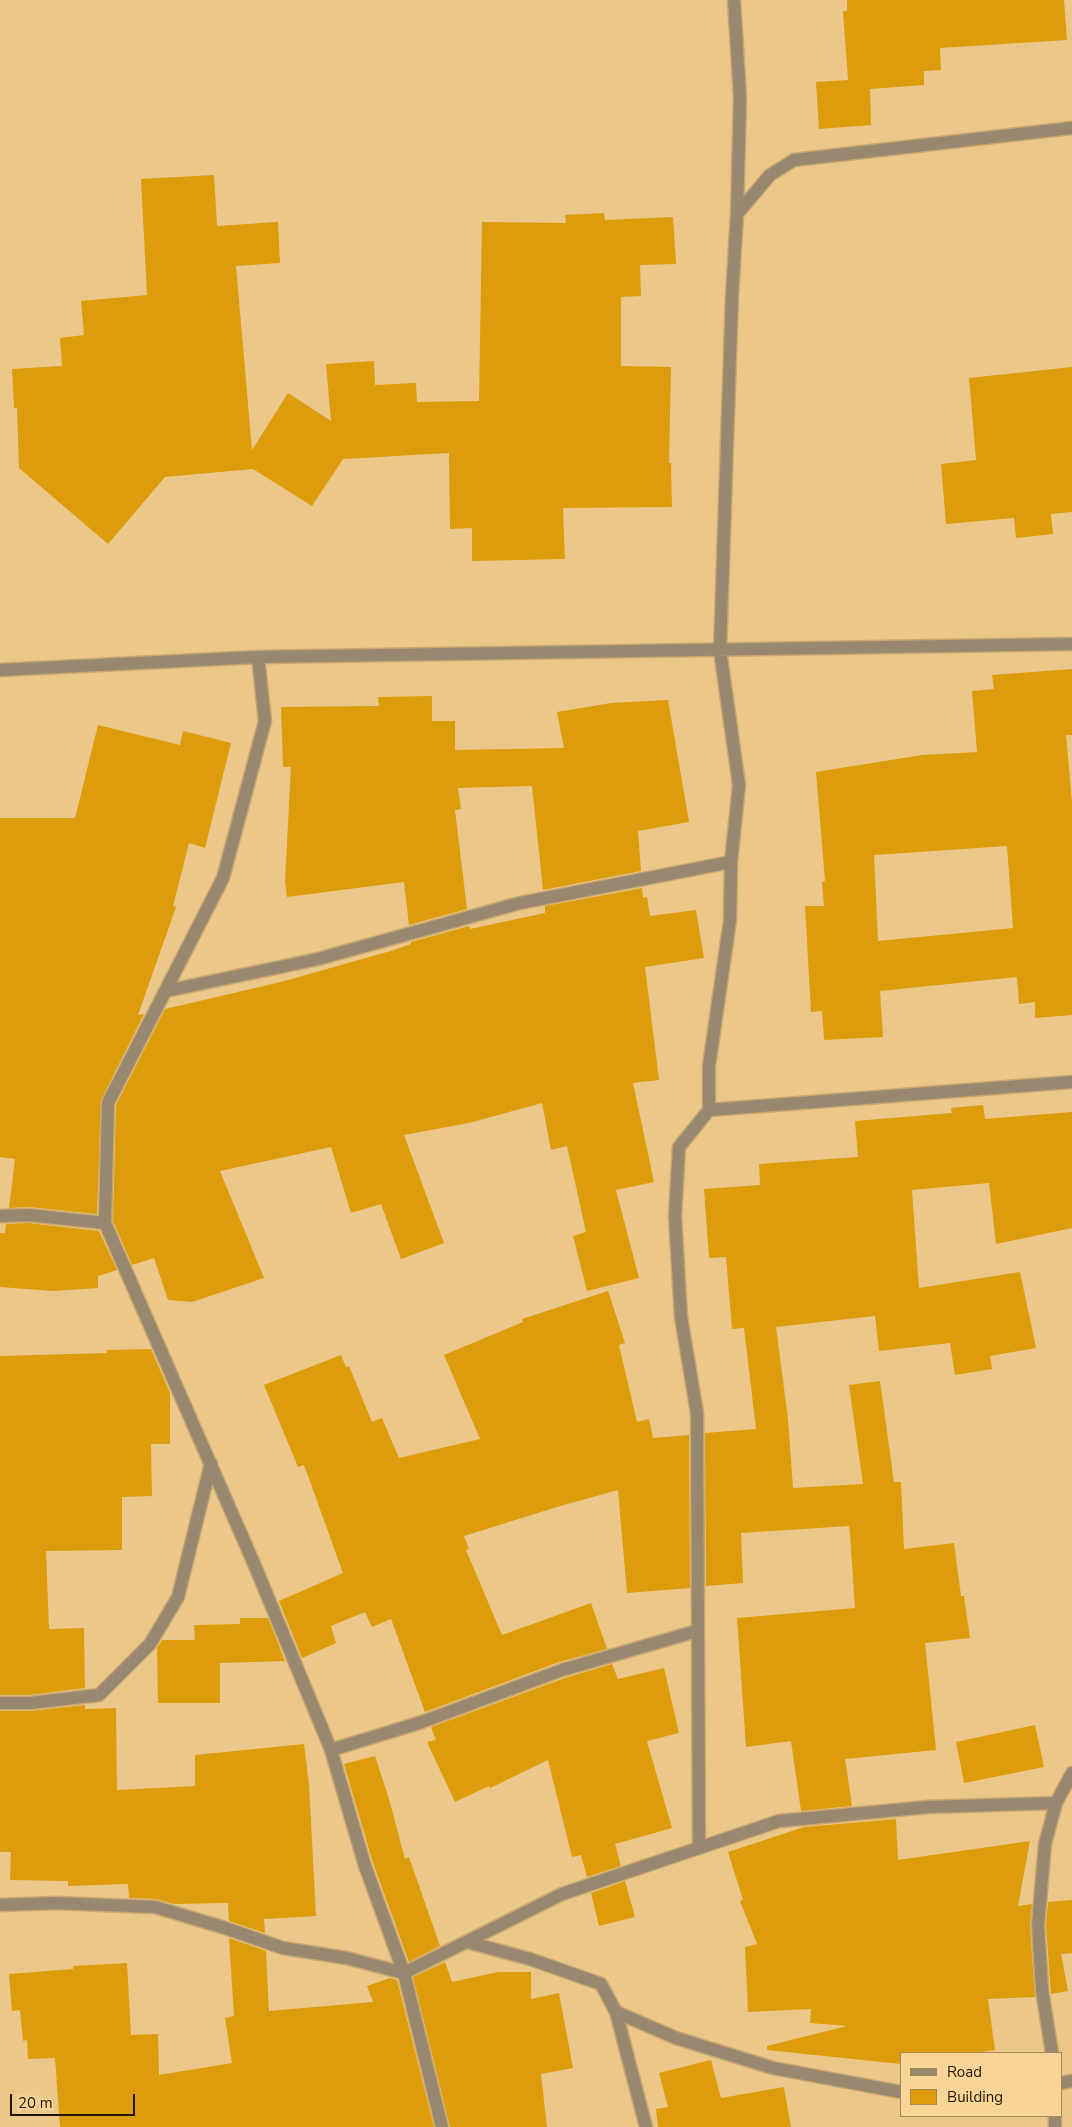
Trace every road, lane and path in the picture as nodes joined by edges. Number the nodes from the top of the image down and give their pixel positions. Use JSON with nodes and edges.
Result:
{"nodes":[{"id":1,"x":734,"y":0,"type":"edge"},
{"id":2,"x":1072,"y":128,"type":"edge"},
{"id":3,"x":737,"y":214,"type":"junction"},
{"id":4,"x":1072,"y":644,"type":"edge"},
{"id":5,"x":720,"y":650,"type":"junction"},
{"id":6,"x":258,"y":657,"type":"junction"},
{"id":7,"x":0,"y":670,"type":"edge"},
{"id":8,"x":731,"y":862,"type":"junction"},
{"id":9,"x":166,"y":991,"type":"junction"},
{"id":10,"x":1072,"y":1082,"type":"edge"},
{"id":11,"x":709,"y":1110,"type":"junction"},
{"id":12,"x":0,"y":1216,"type":"edge"},
{"id":13,"x":105,"y":1223,"type":"junction"},
{"id":14,"x":211,"y":1463,"type":"junction"},
{"id":15,"x":697,"y":1631,"type":"junction"},
{"id":16,"x":0,"y":1703,"type":"edge"},
{"id":17,"x":331,"y":1750,"type":"junction"},
{"id":18,"x":1072,"y":1773,"type":"edge"},
{"id":19,"x":1056,"y":1803,"type":"junction"},
{"id":20,"x":699,"y":1848,"type":"junction"},
{"id":21,"x":0,"y":1905,"type":"edge"},
{"id":22,"x":467,"y":1942,"type":"junction"},
{"id":23,"x":404,"y":1973,"type":"junction"},
{"id":24,"x":616,"y":2012,"type":"junction"},
{"id":25,"x":1052,"y":2052,"type":"edge"},
{"id":26,"x":900,"y":2092,"type":"edge"},
{"id":27,"x":442,"y":2127,"type":"edge"},
{"id":28,"x":646,"y":2127,"type":"edge"}],
"edges":[{"from":1,"to":3,"type":"street"},
{"from":2,"to":3,"type":"street"},
{"from":3,"to":5,"type":"street"},
{"from":4,"to":5,"type":"street"},
{"from":5,"to":6,"type":"street"},
{"from":5,"to":8,"type":"street"},
{"from":6,"to":7,"type":"street"},
{"from":6,"to":9,"type":"street"},
{"from":8,"to":9,"type":"street"},
{"from":8,"to":11,"type":"street"},
{"from":9,"to":13,"type":"street"},
{"from":10,"to":11,"type":"street"},
{"from":11,"to":15,"type":"street"},
{"from":12,"to":13,"type":"street"},
{"from":13,"to":14,"type":"street"},
{"from":14,"to":16,"type":"street"},
{"from":14,"to":17,"type":"street"},
{"from":15,"to":17,"type":"street"},
{"from":15,"to":20,"type":"street"},
{"from":17,"to":23,"type":"street"},
{"from":18,"to":19,"type":"street"},
{"from":19,"to":20,"type":"street"},
{"from":19,"to":25,"type":"street"},
{"from":20,"to":22,"type":"street"},
{"from":21,"to":23,"type":"street"},
{"from":22,"to":23,"type":"street"},
{"from":22,"to":24,"type":"street"},
{"from":23,"to":27,"type":"street"},
{"from":24,"to":26,"type":"street"},
{"from":24,"to":28,"type":"street"}]}
